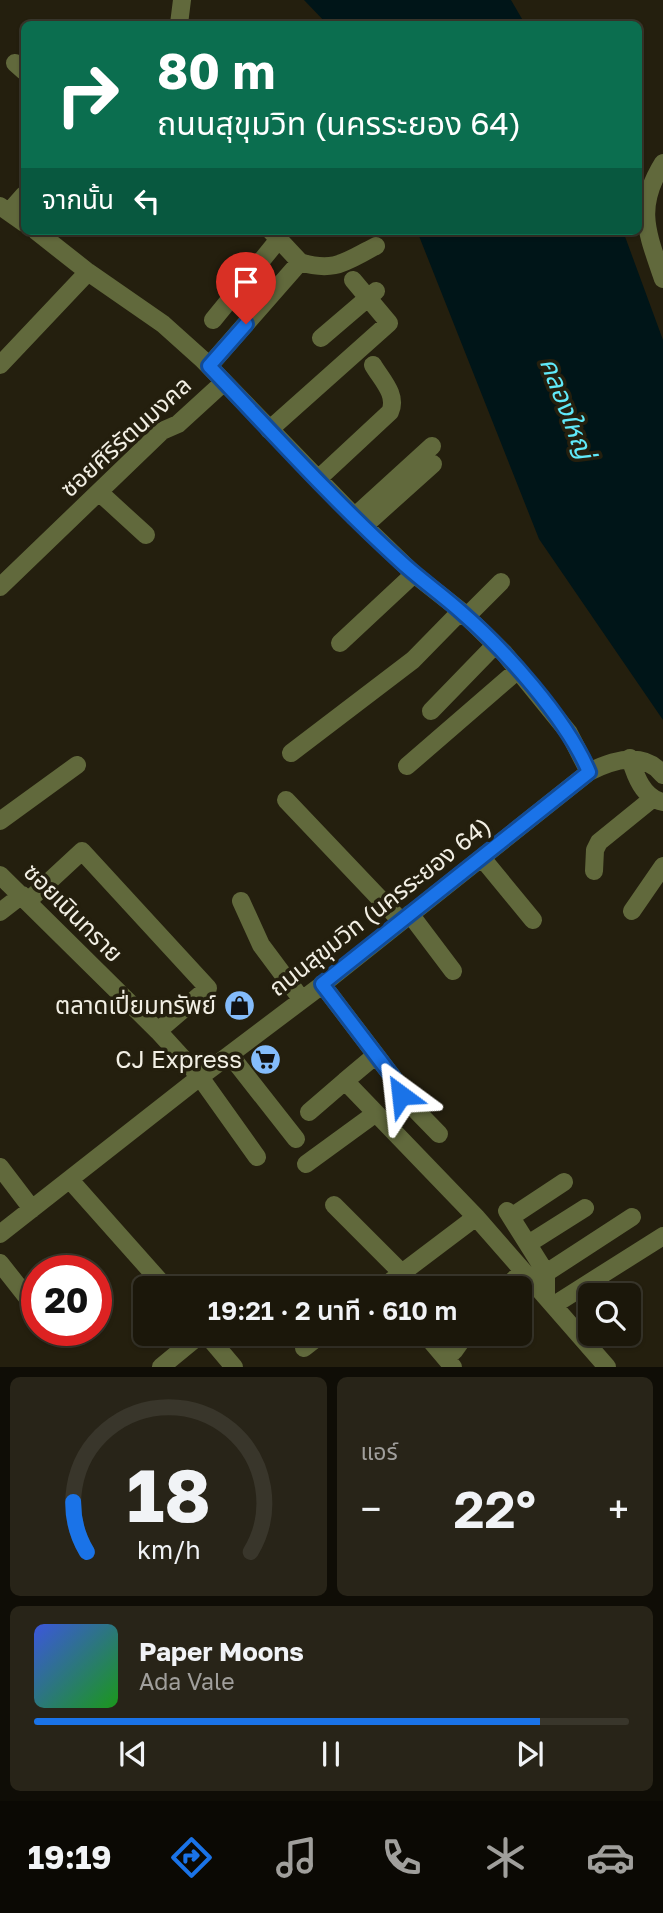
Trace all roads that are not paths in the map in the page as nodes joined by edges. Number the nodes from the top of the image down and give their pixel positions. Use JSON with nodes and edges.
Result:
{"nodes":[{"id":1,"x":182,"y":0,"type":"edge"},
{"id":2,"x":182,"y":21,"type":"edge"},
{"id":3,"x":663,"y":163,"type":"edge"},
{"id":4,"x":21,"y":197,"type":"edge"},
{"id":5,"x":4,"y":209,"type":"edge"},
{"id":6,"x":21,"y":221,"type":"edge"},
{"id":7,"x":41,"y":235,"type":"edge"},
{"id":8,"x":275,"y":235,"type":"edge"},
{"id":9,"x":376,"y":246,"type":"dead end"},
{"id":10,"x":300,"y":262,"type":"junction"},
{"id":11,"x":88,"y":272,"type":"junction"},
{"id":12,"x":353,"y":279,"type":"dead end"},
{"id":13,"x":663,"y":279,"type":"edge"},
{"id":14,"x":372,"y":294,"type":"junction"},
{"id":15,"x":214,"y":320,"type":"dead end"},
{"id":16,"x":321,"y":338,"type":"dead end"},
{"id":17,"x":0,"y":365,"type":"edge"},
{"id":18,"x":373,"y":365,"type":"dead end"},
{"id":19,"x":209,"y":366,"type":"junction"},
{"id":20,"x":224,"y":382,"type":"junction"},
{"id":21,"x":270,"y":430,"type":"junction"},
{"id":22,"x":432,"y":455,"type":"dead end"},
{"id":23,"x":318,"y":479,"type":"junction"},
{"id":24,"x":100,"y":493,"type":"junction"},
{"id":25,"x":359,"y":522,"type":"junction"},
{"id":26,"x":146,"y":535,"type":"dead end"},
{"id":27,"x":414,"y":574,"type":"junction"},
{"id":28,"x":501,"y":582,"type":"dead end"},
{"id":29,"x":0,"y":587,"type":"edge"},
{"id":30,"x":464,"y":614,"type":"junction"},
{"id":31,"x":340,"y":643,"type":"dead end"},
{"id":32,"x":495,"y":645,"type":"junction"},
{"id":33,"x":518,"y":670,"type":"junction"},
{"id":34,"x":432,"y":711,"type":"dead end"},
{"id":35,"x":291,"y":753,"type":"dead end"},
{"id":36,"x":629,"y":758,"type":"junction"},
{"id":37,"x":77,"y":765,"type":"dead end"},
{"id":38,"x":407,"y":766,"type":"dead end"},
{"id":39,"x":589,"y":772,"type":"junction"},
{"id":40,"x":663,"y":775,"type":"edge"},
{"id":41,"x":286,"y":800,"type":"dead end"},
{"id":42,"x":658,"y":800,"type":"edge"},
{"id":43,"x":0,"y":821,"type":"edge"},
{"id":44,"x":482,"y":858,"type":"junction"},
{"id":45,"x":663,"y":866,"type":"edge"},
{"id":46,"x":594,"y":871,"type":"dead end"},
{"id":47,"x":0,"y":875,"type":"edge"},
{"id":48,"x":25,"y":898,"type":"junction"},
{"id":49,"x":241,"y":901,"type":"dead end"},
{"id":50,"x":632,"y":911,"type":"dead end"},
{"id":51,"x":0,"y":912,"type":"edge"},
{"id":52,"x":405,"y":917,"type":"junction"},
{"id":53,"x":533,"y":920,"type":"dead end"},
{"id":54,"x":453,"y":971,"type":"dead end"},
{"id":55,"x":322,"y":984,"type":"junction"},
{"id":56,"x":302,"y":1000,"type":"junction"},
{"id":57,"x":158,"y":1031,"type":"junction"},
{"id":58,"x":230,"y":1055,"type":"junction"},
{"id":59,"x":376,"y":1055,"type":"junction"},
{"id":60,"x":200,"y":1077,"type":"junction"},
{"id":61,"x":345,"y":1082,"type":"junction"},
{"id":62,"x":309,"y":1112,"type":"dead end"},
{"id":63,"x":376,"y":1113,"type":"junction"},
{"id":64,"x":439,"y":1134,"type":"dead end"},
{"id":65,"x":296,"y":1139,"type":"dead end"},
{"id":66,"x":257,"y":1157,"type":"dead end"},
{"id":67,"x":306,"y":1164,"type":"dead end"},
{"id":68,"x":0,"y":1167,"type":"edge"},
{"id":69,"x":70,"y":1180,"type":"junction"},
{"id":70,"x":564,"y":1182,"type":"dead end"},
{"id":71,"x":334,"y":1205,"type":"dead end"},
{"id":72,"x":585,"y":1208,"type":"dead end"},
{"id":73,"x":32,"y":1209,"type":"junction"},
{"id":74,"x":476,"y":1217,"type":"junction"},
{"id":75,"x":632,"y":1217,"type":"dead end"},
{"id":76,"x":0,"y":1234,"type":"edge"},
{"id":77,"x":663,"y":1236,"type":"edge"},
{"id":78,"x":528,"y":1244,"type":"junction"},
{"id":79,"x":0,"y":1263,"type":"edge"},
{"id":80,"x":523,"y":1271,"type":"junction"},
{"id":81,"x":401,"y":1273,"type":"junction"},
{"id":82,"x":546,"y":1273,"type":"junction"},
{"id":83,"x":155,"y":1276,"type":"edge"},
{"id":84,"x":397,"y":1276,"type":"edge"},
{"id":85,"x":518,"y":1276,"type":"edge"},
{"id":86,"x":21,"y":1290,"type":"edge"},
{"id":87,"x":550,"y":1300,"type":"junction"},
{"id":88,"x":188,"y":1346,"type":"edge"},
{"id":89,"x":215,"y":1346,"type":"edge"},
{"id":90,"x":307,"y":1346,"type":"edge"},
{"id":91,"x":439,"y":1346,"type":"edge"},
{"id":92,"x":304,"y":1348,"type":"dead end"},
{"id":93,"x":454,"y":1359,"type":"edge"},
{"id":94,"x":598,"y":1364,"type":"edge"},
{"id":95,"x":161,"y":1367,"type":"edge"},
{"id":96,"x":234,"y":1367,"type":"edge"}],
"edges":[{"from":1,"to":2,"type":"street"},
{"from":3,"to":13,"type":"street"},
{"from":4,"to":5,"type":"street"},
{"from":5,"to":6,"type":"street"},
{"from":7,"to":11,"type":"street"},
{"from":8,"to":10,"type":"street"},
{"from":8,"to":15,"type":"street"},
{"from":9,"to":10,"type":"street"},
{"from":10,"to":19,"type":"street"},
{"from":11,"to":17,"type":"street"},
{"from":11,"to":19,"type":"street"},
{"from":12,"to":14,"type":"street"},
{"from":14,"to":16,"type":"street"},
{"from":14,"to":21,"type":"street"},
{"from":18,"to":23,"type":"street"},
{"from":19,"to":20,"type":"street"},
{"from":20,"to":21,"type":"street"},
{"from":20,"to":24,"type":"street","name":"ซอยศิริรัตนมงคล"},
{"from":21,"to":23,"type":"street"},
{"from":22,"to":25,"type":"street"},
{"from":23,"to":25,"type":"street"},
{"from":24,"to":26,"type":"street"},
{"from":24,"to":29,"type":"street","name":"ซอยศิริรัตนมงคล"},
{"from":25,"to":27,"type":"street"},
{"from":27,"to":30,"type":"street"},
{"from":27,"to":31,"type":"street"},
{"from":28,"to":30,"type":"street"},
{"from":30,"to":32,"type":"street"},
{"from":30,"to":35,"type":"street"},
{"from":32,"to":33,"type":"street"},
{"from":32,"to":34,"type":"street"},
{"from":33,"to":38,"type":"street"},
{"from":33,"to":39,"type":"street"},
{"from":36,"to":39,"type":"street","name":"ถนนสุขุมวิท (นครระยอง 64)"},
{"from":36,"to":40,"type":"street"},
{"from":36,"to":42,"type":"street"},
{"from":37,"to":43,"type":"street"},
{"from":39,"to":44,"type":"street","name":"ถนนสุขุมวิท (นครระยอง 64)"},
{"from":41,"to":52,"type":"street"},
{"from":42,"to":46,"type":"street"},
{"from":44,"to":52,"type":"street","name":"ถนนสุขุมวิท (นครระยอง 64)"},
{"from":44,"to":53,"type":"street"},
{"from":45,"to":50,"type":"street"},
{"from":47,"to":48,"type":"street","name":"ซอยเนินทราย"},
{"from":48,"to":51,"type":"street"},
{"from":48,"to":57,"type":"street","name":"ซอยเนินทราย"},
{"from":48,"to":57,"type":"street"},
{"from":49,"to":56,"type":"street"},
{"from":52,"to":54,"type":"street"},
{"from":52,"to":55,"type":"street","name":"ถนนสุขุมวิท (นครระยอง 64)"},
{"from":55,"to":56,"type":"street","name":"ถนนสุขุมวิท (นครระยอง 64)"},
{"from":55,"to":59,"type":"street"},
{"from":56,"to":58,"type":"street","name":"ถนนสุขุมวิท (นครระยอง 64)"},
{"from":57,"to":60,"type":"street","name":"ซอยเนินทราย"},
{"from":58,"to":60,"type":"street","name":"ถนนสุขุมวิท (นครระยอง 64)"},
{"from":58,"to":65,"type":"street"},
{"from":59,"to":61,"type":"street"},
{"from":59,"to":64,"type":"street"},
{"from":60,"to":66,"type":"street","name":"ซอยเนินทราย"},
{"from":60,"to":69,"type":"street","name":"ถนนสุขุมวิท (นครระยอง 64)"},
{"from":61,"to":62,"type":"street"},
{"from":61,"to":63,"type":"street"},
{"from":63,"to":67,"type":"street"},
{"from":63,"to":74,"type":"street"},
{"from":68,"to":73,"type":"street"},
{"from":69,"to":73,"type":"street","name":"ถนนสุขุมวิท (นครระยอง 64)"},
{"from":69,"to":83,"type":"street"},
{"from":70,"to":78,"type":"street"},
{"from":71,"to":81,"type":"street"},
{"from":72,"to":78,"type":"street"},
{"from":73,"to":76,"type":"street","name":"ถนนสุขุมวิท (นครระยอง 64)"},
{"from":74,"to":80,"type":"street"},
{"from":74,"to":81,"type":"street"},
{"from":75,"to":82,"type":"street"},
{"from":77,"to":87,"type":"street"},
{"from":78,"to":82,"type":"street"},
{"from":79,"to":86,"type":"street"},
{"from":80,"to":85,"type":"street"},
{"from":80,"to":87,"type":"street"},
{"from":81,"to":84,"type":"street"},
{"from":82,"to":87,"type":"street"},
{"from":87,"to":94,"type":"street"},
{"from":88,"to":95,"type":"street"},
{"from":89,"to":96,"type":"street"},
{"from":90,"to":92,"type":"street"},
{"from":91,"to":93,"type":"street"}]}
